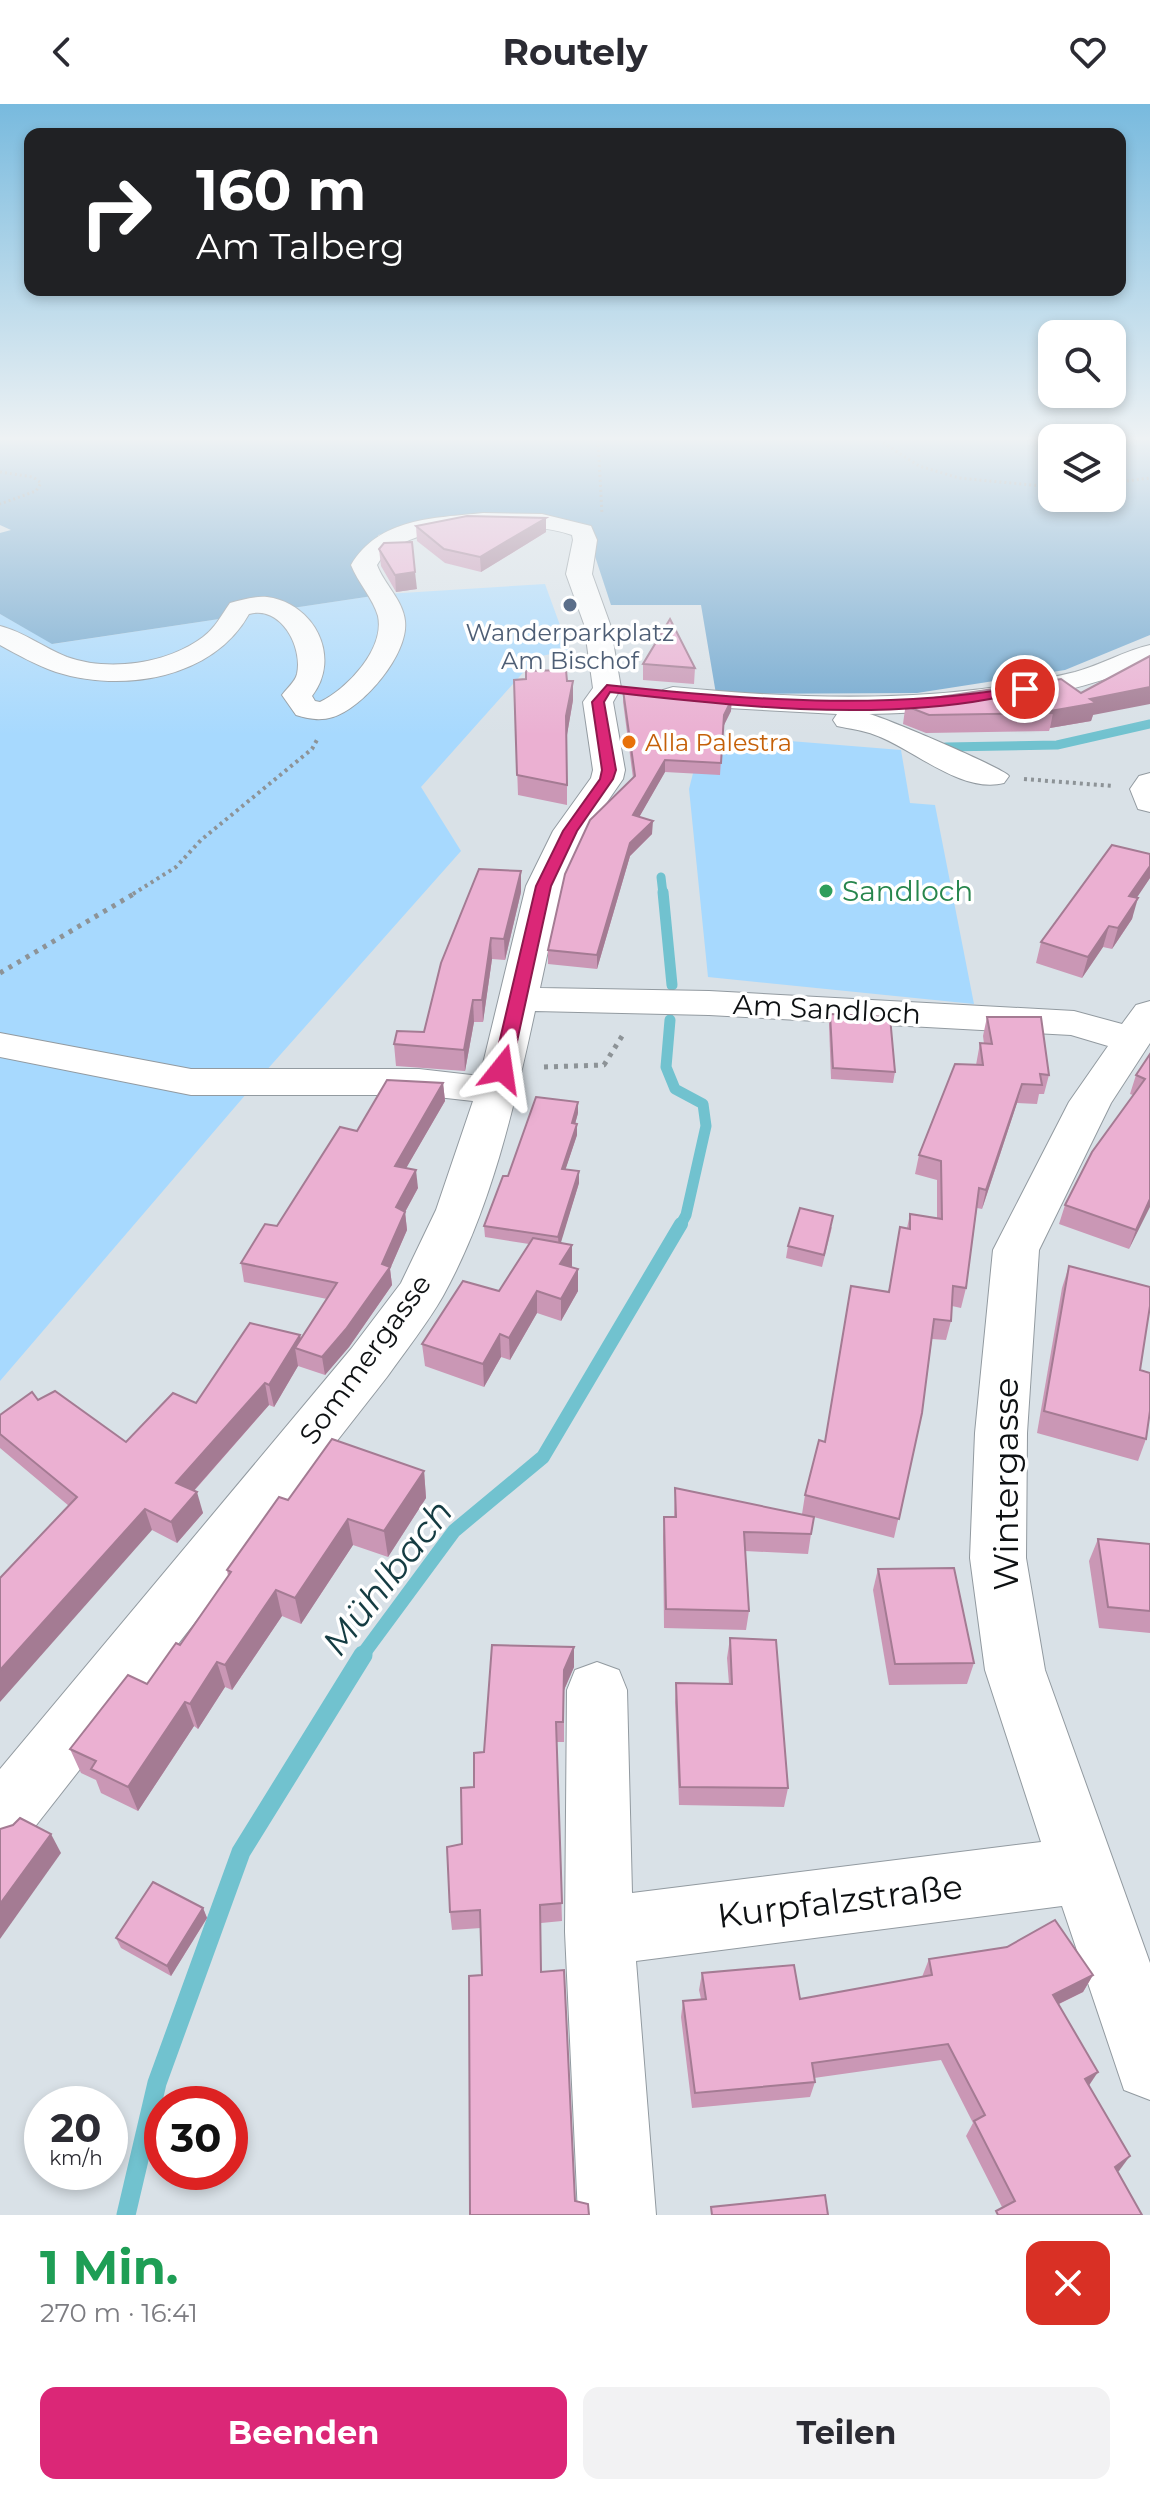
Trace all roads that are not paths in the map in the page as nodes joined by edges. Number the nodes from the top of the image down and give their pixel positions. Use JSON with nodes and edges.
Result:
{"nodes":[{"id":1,"x":395,"y":539,"type":"edge"},
{"id":2,"x":585,"y":539,"type":"edge"},
{"id":3,"x":0,"y":634,"type":"edge"},
{"id":4,"x":1150,"y":653,"type":"edge"},
{"id":5,"x":632,"y":691,"type":"junction"},
{"id":6,"x":742,"y":703,"type":"junction"},
{"id":7,"x":993,"y":776,"type":"road end"},
{"id":8,"x":1150,"y":783,"type":"edge"},
{"id":9,"x":1150,"y":802,"type":"edge"},
{"id":10,"x":520,"y":999,"type":"junction"},
{"id":11,"x":1141,"y":1027,"type":"edge"},
{"id":12,"x":0,"y":1045,"type":"edge"},
{"id":13,"x":499,"y":1080,"type":"junction"},
{"id":14,"x":597,"y":1690,"type":"dead end"},
{"id":15,"x":0,"y":1819,"type":"edge"},
{"id":16,"x":1080,"y":1870,"type":"junction"},
{"id":17,"x":599,"y":1932,"type":"junction"},
{"id":18,"x":1150,"y":2064,"type":"edge"},
{"id":19,"x":617,"y":2215,"type":"edge"}],
"edges":[{"from":1,"to":3,"type":"street","name":"Sommergasse"},
{"from":2,"to":5,"type":"street","name":"Sommergasse"},
{"from":4,"to":6,"type":"street"},
{"from":5,"to":6,"type":"street"},
{"from":5,"to":10,"type":"street","name":"Sommergasse"},
{"from":6,"to":7,"type":"street"},
{"from":8,"to":9,"type":"street"},
{"from":10,"to":11,"type":"street","name":"Am Sandloch"},
{"from":10,"to":13,"type":"street","name":"Sommergasse"},
{"from":11,"to":16,"type":"street","name":"Wintergasse"},
{"from":12,"to":13,"type":"street"},
{"from":13,"to":15,"type":"street","name":"Sommergasse"},
{"from":14,"to":17,"type":"street"},
{"from":16,"to":17,"type":"street","name":"Kurpfalzstraße"},
{"from":16,"to":18,"type":"street","name":"Wintergasse"},
{"from":17,"to":19,"type":"street"}]}
